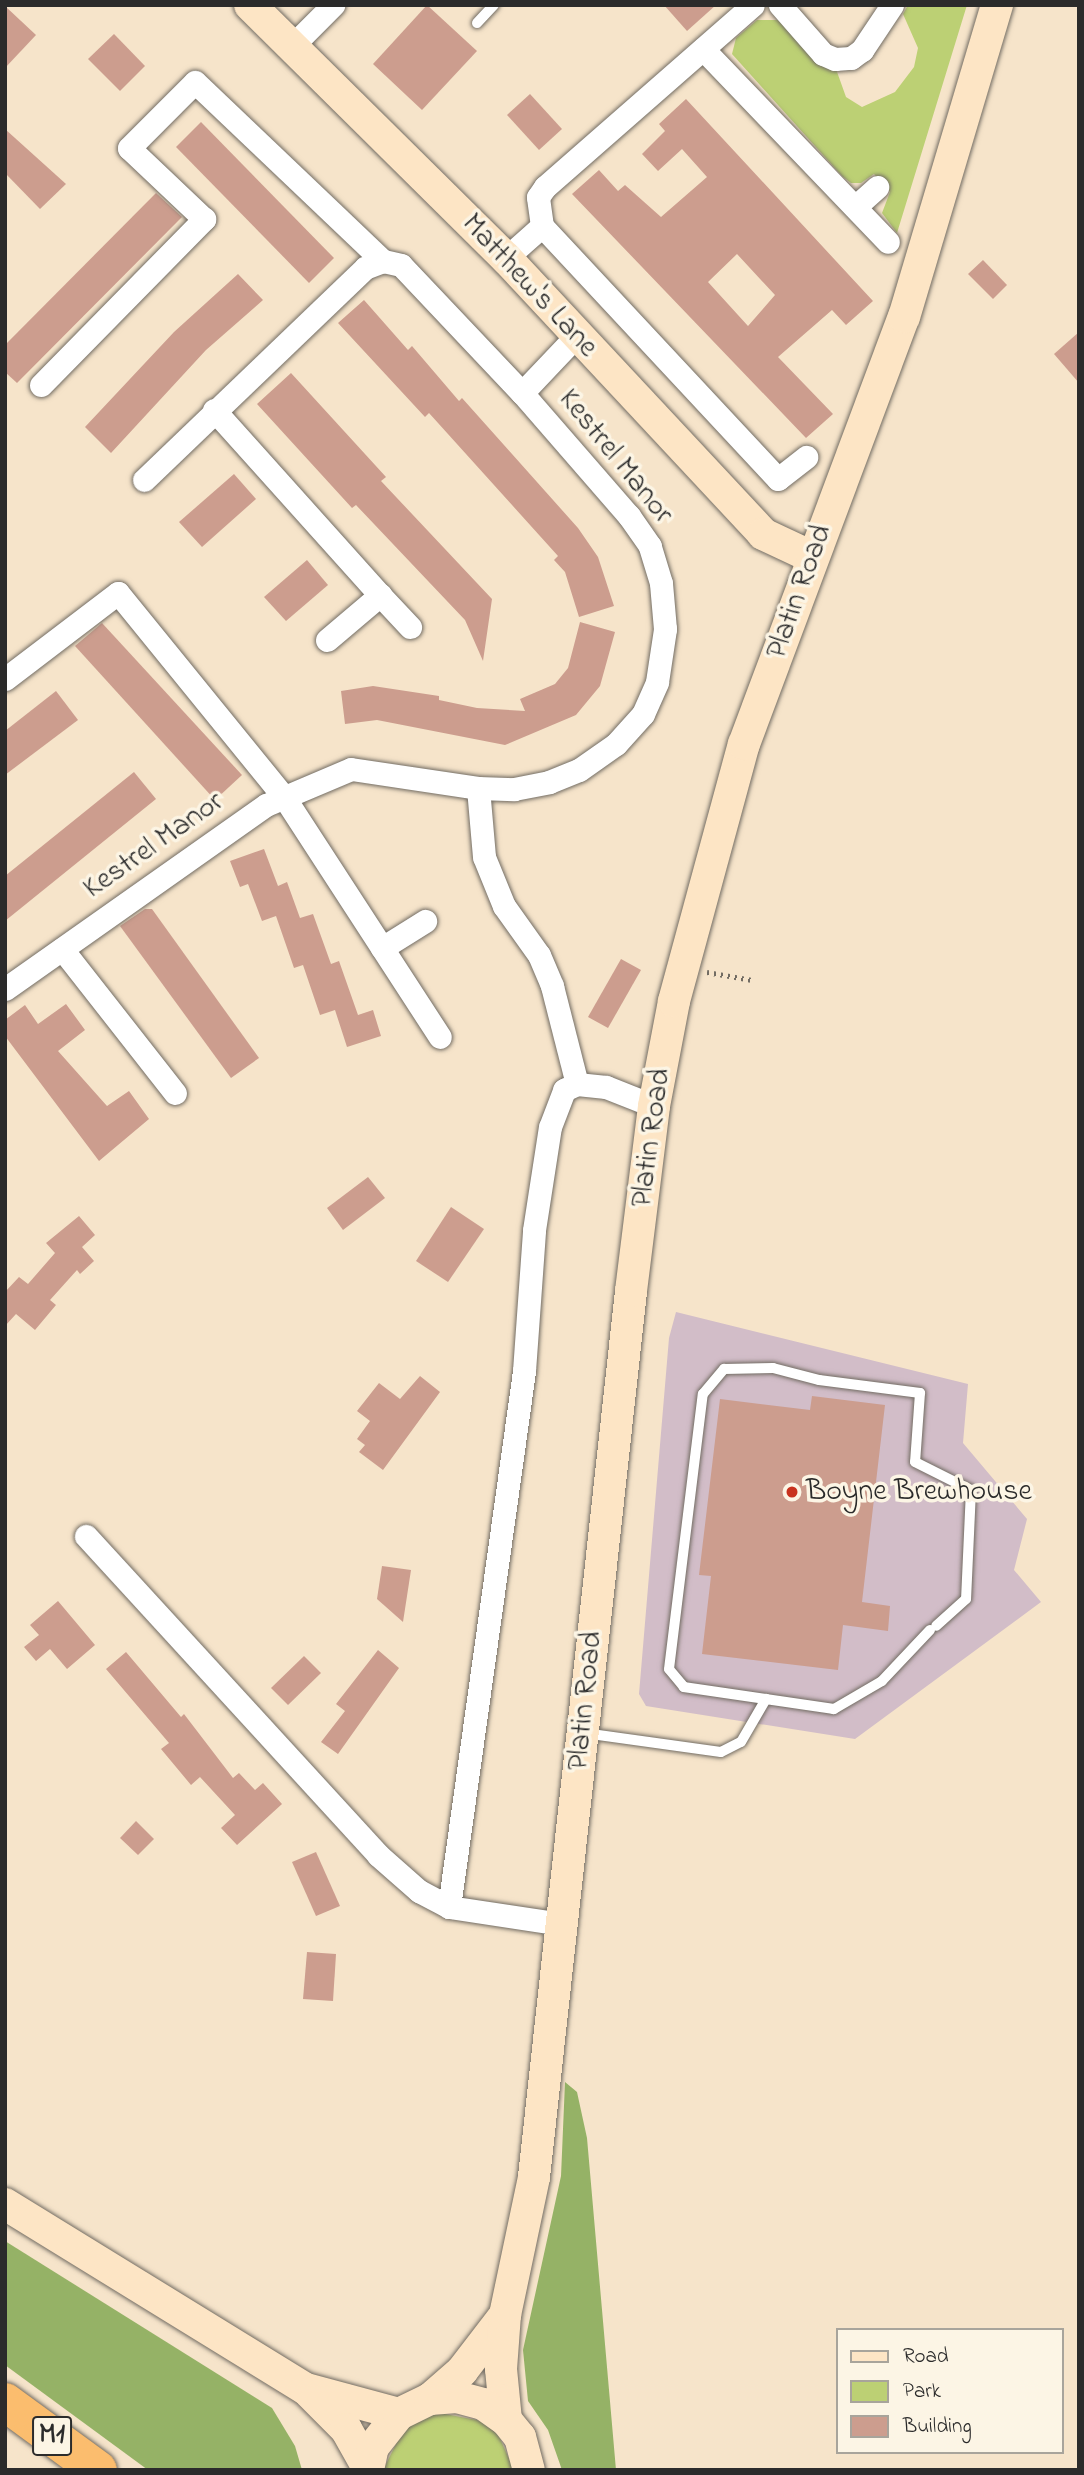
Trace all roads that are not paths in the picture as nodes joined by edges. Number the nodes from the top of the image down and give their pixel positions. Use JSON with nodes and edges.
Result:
{"nodes":[{"id":1,"x":250,"y":5,"type":"edge"},
{"id":2,"x":494,"y":5,"type":"edge"},
{"id":3,"x":753,"y":5,"type":"edge"},
{"id":4,"x":780,"y":5,"type":"edge"},
{"id":5,"x":892,"y":5,"type":"edge"},
{"id":6,"x":997,"y":5,"type":"edge"},
{"id":7,"x":325,"y":8,"type":"edge"},
{"id":8,"x":477,"y":23,"type":"dead end"},
{"id":9,"x":293,"y":45,"type":"junction"},
{"id":10,"x":703,"y":49,"type":"junction"},
{"id":11,"x":877,"y":187,"type":"dead end"},
{"id":12,"x":855,"y":207,"type":"junction"},
{"id":13,"x":542,"y":226,"type":"junction"},
{"id":14,"x":888,"y":242,"type":"dead end"},
{"id":15,"x":506,"y":258,"type":"junction"},
{"id":16,"x":383,"y":261,"type":"junction"},
{"id":17,"x":576,"y":336,"type":"junction"},
{"id":18,"x":41,"y":385,"type":"dead end"},
{"id":19,"x":522,"y":393,"type":"junction"},
{"id":20,"x":214,"y":410,"type":"junction"},
{"id":21,"x":806,"y":457,"type":"dead end"},
{"id":22,"x":144,"y":480,"type":"dead end"},
{"id":23,"x":813,"y":557,"type":"junction"},
{"id":24,"x":380,"y":595,"type":"junction"},
{"id":25,"x":410,"y":627,"type":"dead end"},
{"id":26,"x":327,"y":640,"type":"dead end"},
{"id":27,"x":5,"y":679,"type":"edge"},
{"id":28,"x":478,"y":788,"type":"junction"},
{"id":29,"x":284,"y":797,"type":"junction"},
{"id":30,"x":425,"y":921,"type":"dead end"},
{"id":31,"x":382,"y":948,"type":"junction"},
{"id":32,"x":62,"y":949,"type":"junction"},
{"id":33,"x":5,"y":989,"type":"edge"},
{"id":34,"x":440,"y":1037,"type":"dead end"},
{"id":35,"x":577,"y":1084,"type":"junction"},
{"id":36,"x":175,"y":1093,"type":"dead end"},
{"id":37,"x":654,"y":1106,"type":"junction"},
{"id":38,"x":86,"y":1536,"type":"dead end"},
{"id":39,"x":766,"y":1699,"type":"junction"},
{"id":40,"x":582,"y":1732,"type":"junction"},
{"id":41,"x":449,"y":1907,"type":"junction"},
{"id":42,"x":561,"y":1924,"type":"junction"},
{"id":43,"x":5,"y":2204,"type":"edge"},
{"id":44,"x":505,"y":2315,"type":"junction"},
{"id":45,"x":306,"y":2389,"type":"junction"},
{"id":46,"x":430,"y":2399,"type":"junction"},
{"id":47,"x":5,"y":2402,"type":"edge"},
{"id":48,"x":398,"y":2414,"type":"junction"},
{"id":49,"x":506,"y":2420,"type":"junction"},
{"id":50,"x":368,"y":2469,"type":"edge"},
{"id":51,"x":98,"y":2470,"type":"edge"},
{"id":52,"x":530,"y":2470,"type":"edge"}],
"edges":[{"from":1,"to":9,"type":"main road","name":"Matthew's Lane"},
{"from":2,"to":8,"type":"lane"},
{"from":3,"to":10,"type":"street"},
{"from":4,"to":5,"type":"street"},
{"from":6,"to":23,"type":"main road","name":"Platin Road"},
{"from":7,"to":9,"type":"street"},
{"from":9,"to":15,"type":"main road","name":"Matthew's Lane"},
{"from":10,"to":12,"type":"street"},
{"from":10,"to":13,"type":"street"},
{"from":11,"to":12,"type":"street"},
{"from":12,"to":14,"type":"street"},
{"from":13,"to":15,"type":"street"},
{"from":13,"to":21,"type":"street"},
{"from":15,"to":17,"type":"main road","name":"Matthew's Lane"},
{"from":16,"to":18,"type":"street","name":"Kestrel Manor"},
{"from":16,"to":19,"type":"street","name":"Kestrel Manor"},
{"from":16,"to":20,"type":"street"},
{"from":17,"to":19,"type":"street","name":"Kestrel Manor"},
{"from":17,"to":23,"type":"main road","name":"Matthew's Lane"},
{"from":19,"to":28,"type":"street","name":"Kestrel Manor"},
{"from":20,"to":22,"type":"street"},
{"from":20,"to":24,"type":"street"},
{"from":23,"to":37,"type":"main road","name":"Platin Road"},
{"from":24,"to":25,"type":"street"},
{"from":24,"to":26,"type":"street"},
{"from":27,"to":29,"type":"street"},
{"from":28,"to":29,"type":"street","name":"Kestrel Manor"},
{"from":28,"to":35,"type":"street"},
{"from":29,"to":31,"type":"street"},
{"from":29,"to":32,"type":"street","name":"Kestrel Manor"},
{"from":30,"to":31,"type":"street"},
{"from":31,"to":34,"type":"street"},
{"from":32,"to":33,"type":"street","name":"Kestrel Manor"},
{"from":32,"to":36,"type":"street"},
{"from":35,"to":37,"type":"street"},
{"from":35,"to":41,"type":"street"},
{"from":37,"to":40,"type":"main road","name":"Platin Road"},
{"from":38,"to":41,"type":"street"},
{"from":39,"to":39,"type":"lane"},
{"from":39,"to":40,"type":"lane"},
{"from":40,"to":42,"type":"main road","name":"Platin Road"},
{"from":41,"to":42,"type":"street"},
{"from":42,"to":44,"type":"main road","name":"Platin Road"},
{"from":43,"to":45,"type":"main road"},
{"from":44,"to":46,"type":"main road","name":"Platin Road"},
{"from":44,"to":49,"type":"main road","name":"Platin Road"},
{"from":45,"to":48,"type":"main road"},
{"from":45,"to":50,"type":"main road"},
{"from":46,"to":48,"type":"main road"},
{"from":46,"to":49,"type":"main road"},
{"from":47,"to":51,"type":"highway","number":"M1"},
{"from":48,"to":50,"type":"main road"},
{"from":49,"to":52,"type":"main road"}]}
